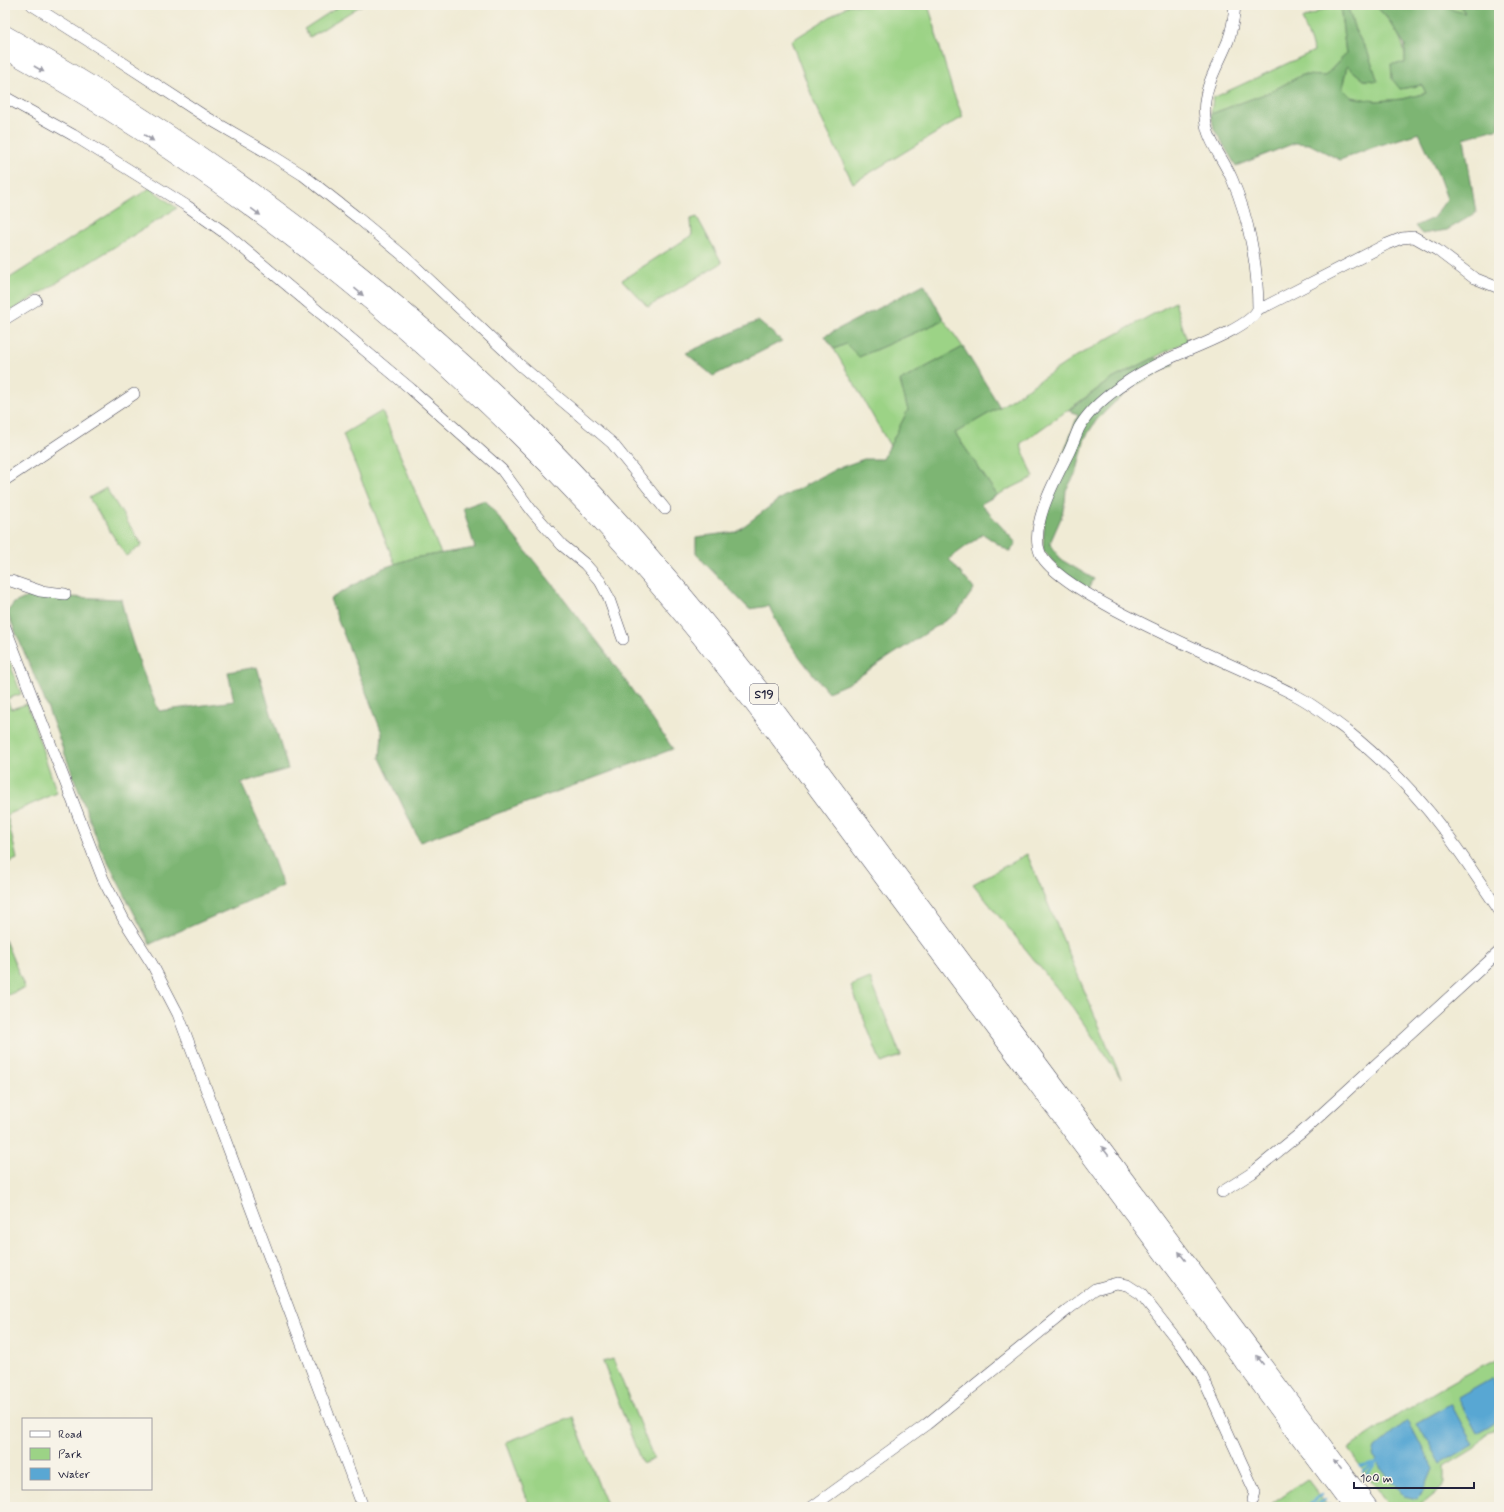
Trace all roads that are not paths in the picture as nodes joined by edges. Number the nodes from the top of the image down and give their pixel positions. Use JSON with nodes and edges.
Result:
{"nodes":[{"id":1,"x":32,"y":5,"type":"edge"},
{"id":2,"x":1235,"y":5,"type":"edge"},
{"id":3,"x":5,"y":34,"type":"edge"},
{"id":4,"x":5,"y":50,"type":"edge"},
{"id":5,"x":5,"y":97,"type":"edge"},
{"id":6,"x":1499,"y":288,"type":"edge"},
{"id":7,"x":36,"y":300,"type":"dead end"},
{"id":8,"x":1258,"y":309,"type":"junction"},
{"id":9,"x":5,"y":319,"type":"edge"},
{"id":10,"x":134,"y":394,"type":"dead end"},
{"id":11,"x":5,"y":480,"type":"edge"},
{"id":12,"x":665,"y":509,"type":"dead end"},
{"id":13,"x":5,"y":581,"type":"edge"},
{"id":14,"x":65,"y":594,"type":"dead end"},
{"id":15,"x":5,"y":627,"type":"edge"},
{"id":16,"x":623,"y":639,"type":"dead end"},
{"id":17,"x":1499,"y":910,"type":"edge"},
{"id":18,"x":1499,"y":952,"type":"edge"},
{"id":19,"x":1222,"y":1192,"type":"dead end"},
{"id":20,"x":1253,"y":1500,"type":"dead end"},
{"id":21,"x":363,"y":1507,"type":"edge"},
{"id":22,"x":812,"y":1507,"type":"edge"},
{"id":23,"x":1351,"y":1507,"type":"edge"},
{"id":24,"x":1369,"y":1507,"type":"edge"}],
"edges":[{"from":1,"to":12,"type":"street"},
{"from":2,"to":8,"type":"street"},
{"from":24,"to":3,"type":"highway","number":"S19","one_way":true},
{"from":4,"to":23,"type":"highway","number":"S19","one_way":true},
{"from":5,"to":16,"type":"street"},
{"from":6,"to":8,"type":"street"},
{"from":7,"to":9,"type":"street"},
{"from":8,"to":17,"type":"street"},
{"from":10,"to":11,"type":"street"},
{"from":13,"to":14,"type":"street"},
{"from":15,"to":21,"type":"street"},
{"from":18,"to":19,"type":"street"},
{"from":20,"to":22,"type":"street"}]}
